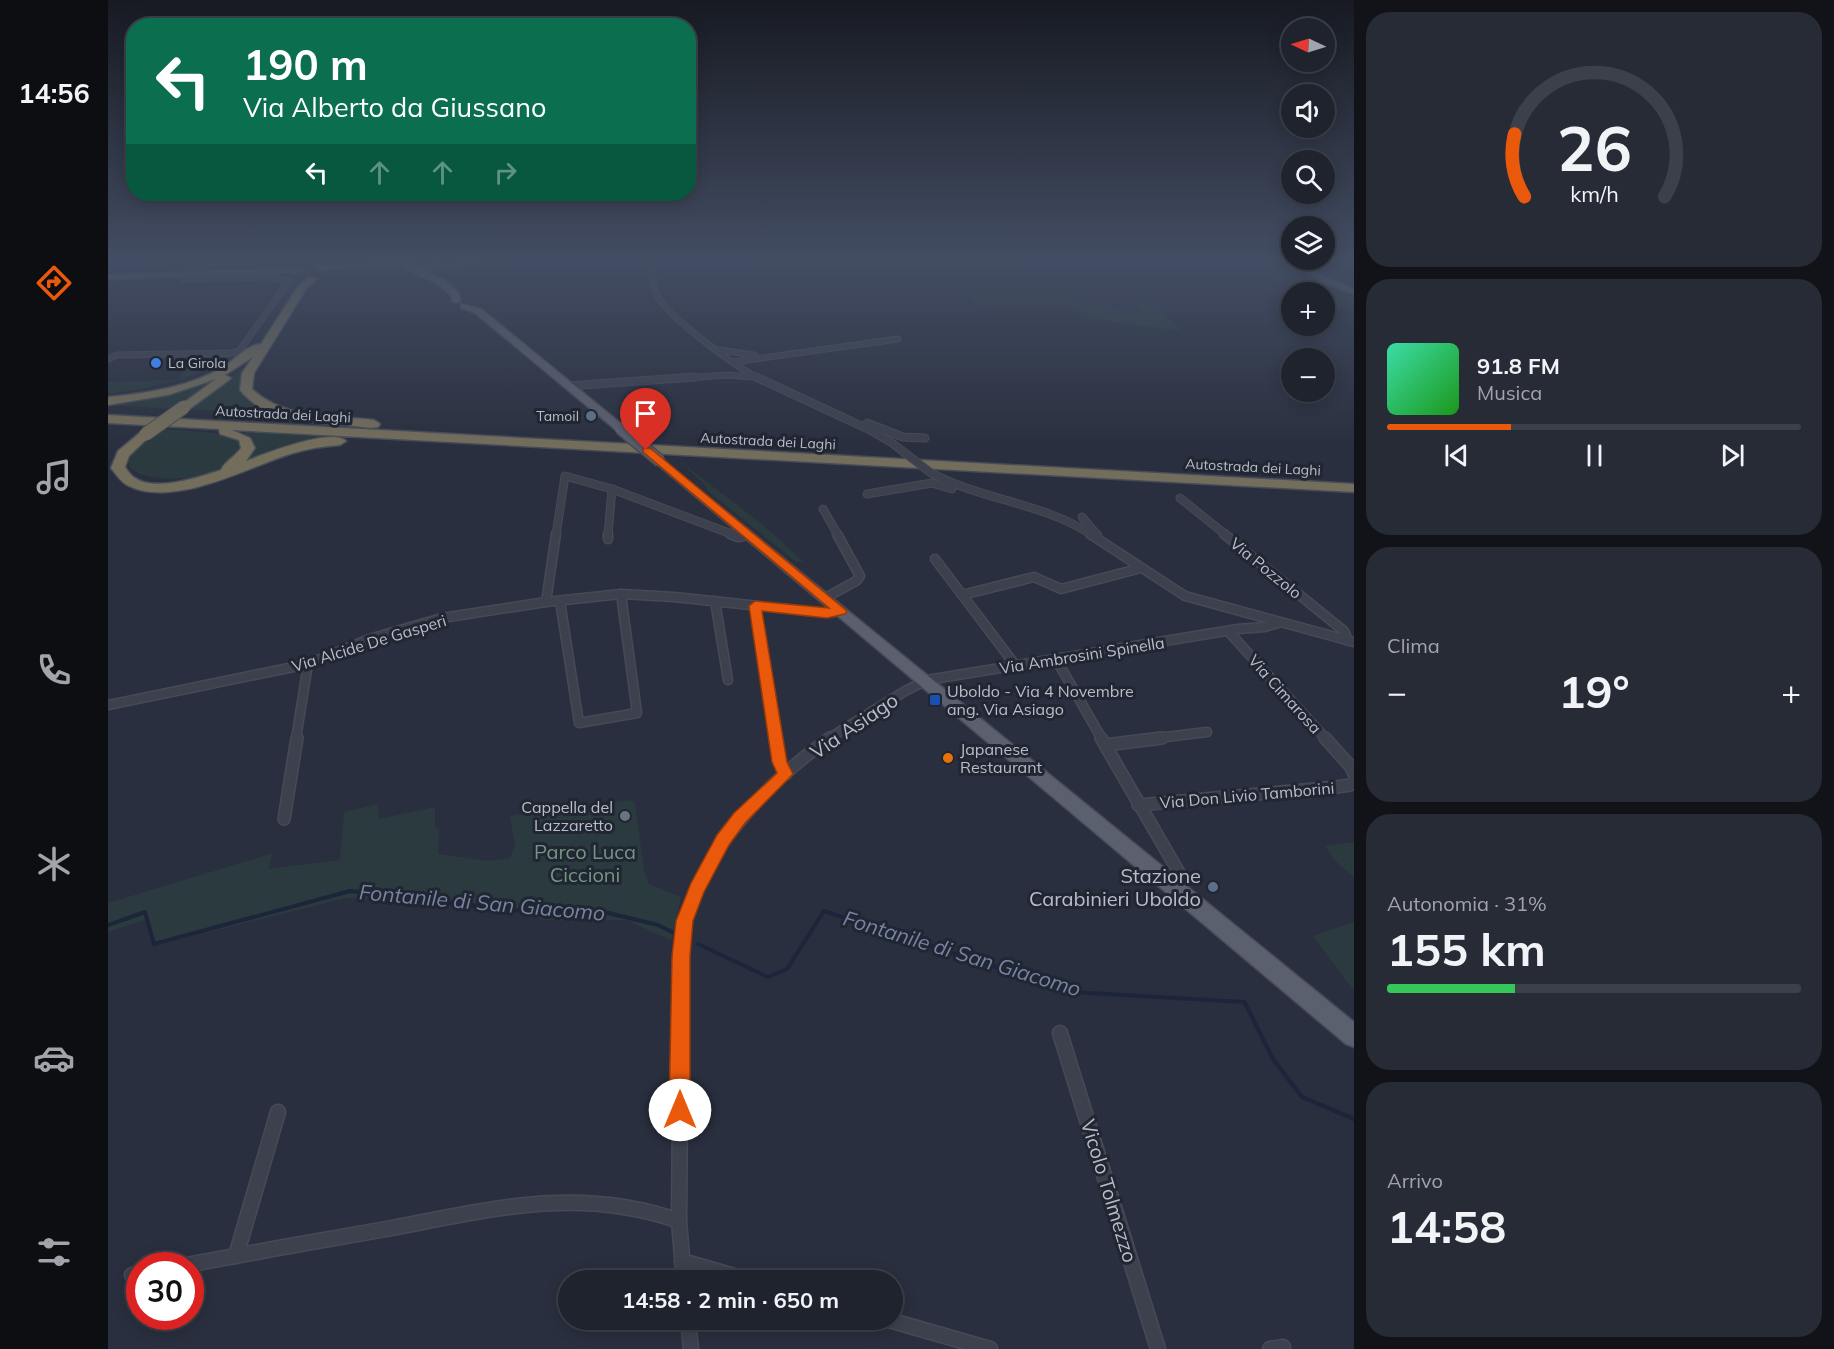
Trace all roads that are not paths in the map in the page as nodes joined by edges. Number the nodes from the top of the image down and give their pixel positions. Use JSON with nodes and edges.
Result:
{"nodes":[{"id":1,"x":261,"y":321,"type":"edge"},
{"id":2,"x":276,"y":321,"type":"edge"},
{"id":3,"x":279,"y":321,"type":"edge"},
{"id":4,"x":494,"y":321,"type":"edge"},
{"id":5,"x":681,"y":321,"type":"edge"},
{"id":6,"x":898,"y":339,"type":"dead end"},
{"id":7,"x":261,"y":347,"type":"junction"},
{"id":8,"x":717,"y":349,"type":"junction"},
{"id":9,"x":748,"y":354,"type":"junction"},
{"id":10,"x":767,"y":355,"type":"junction"},
{"id":11,"x":108,"y":359,"type":"edge"},
{"id":12,"x":731,"y":360,"type":"junction"},
{"id":13,"x":741,"y":369,"type":"junction"},
{"id":14,"x":721,"y":372,"type":"junction"},
{"id":15,"x":728,"y":375,"type":"junction"},
{"id":16,"x":708,"y":376,"type":"junction"},
{"id":17,"x":753,"y":377,"type":"junction"},
{"id":18,"x":568,"y":386,"type":"junction"},
{"id":19,"x":108,"y":401,"type":"edge"},
{"id":20,"x":108,"y":411,"type":"edge"},
{"id":21,"x":108,"y":419,"type":"edge"},
{"id":22,"x":856,"y":423,"type":"junction"},
{"id":23,"x":382,"y":426,"type":"junction"},
{"id":24,"x":149,"y":428,"type":"junction"},
{"id":25,"x":925,"y":438,"type":"dead end"},
{"id":26,"x":474,"y":440,"type":"junction"},
{"id":27,"x":1354,"y":478,"type":"edge"},
{"id":28,"x":198,"y":481,"type":"junction"},
{"id":29,"x":1354,"y":488,"type":"edge"},
{"id":30,"x":612,"y":489,"type":"junction"},
{"id":31,"x":867,"y":494,"type":"dead end"},
{"id":32,"x":987,"y":494,"type":"junction"},
{"id":33,"x":1180,"y":498,"type":"dead end"},
{"id":34,"x":823,"y":509,"type":"dead end"},
{"id":35,"x":1082,"y":518,"type":"dead end"},
{"id":36,"x":748,"y":535,"type":"junction"},
{"id":37,"x":1098,"y":538,"type":"junction"},
{"id":38,"x":608,"y":540,"type":"dead end"},
{"id":39,"x":935,"y":559,"type":"dead end"},
{"id":40,"x":1141,"y":568,"type":"junction"},
{"id":41,"x":621,"y":594,"type":"junction"},
{"id":42,"x":962,"y":595,"type":"junction"},
{"id":43,"x":825,"y":598,"type":"junction"},
{"id":44,"x":560,"y":601,"type":"junction"},
{"id":45,"x":546,"y":602,"type":"junction"},
{"id":46,"x":715,"y":602,"type":"junction"},
{"id":47,"x":755,"y":606,"type":"junction"},
{"id":48,"x":841,"y":611,"type":"junction"},
{"id":49,"x":1247,"y":614,"type":"junction"},
{"id":50,"x":1278,"y":623,"type":"junction"},
{"id":51,"x":1233,"y":630,"type":"junction"},
{"id":52,"x":1351,"y":641,"type":"edge"},
{"id":53,"x":1056,"y":659,"type":"junction"},
{"id":54,"x":308,"y":664,"type":"junction"},
{"id":55,"x":1016,"y":666,"type":"junction"},
{"id":56,"x":728,"y":680,"type":"dead end"},
{"id":57,"x":927,"y":681,"type":"junction"},
{"id":58,"x":108,"y":705,"type":"edge"},
{"id":59,"x":1207,"y":732,"type":"dead end"},
{"id":60,"x":1105,"y":745,"type":"junction"},
{"id":61,"x":1354,"y":754,"type":"edge"},
{"id":62,"x":1342,"y":757,"type":"junction"},
{"id":63,"x":786,"y":774,"type":"junction"},
{"id":64,"x":1354,"y":774,"type":"edge"},
{"id":65,"x":1354,"y":782,"type":"edge"},
{"id":66,"x":1138,"y":805,"type":"junction"},
{"id":67,"x":284,"y":819,"type":"dead end"},
{"id":68,"x":1178,"y":890,"type":"junction"},
{"id":69,"x":1060,"y":1033,"type":"dead end"},
{"id":70,"x":1354,"y":1036,"type":"edge"},
{"id":71,"x":278,"y":1112,"type":"dead end"},
{"id":72,"x":679,"y":1221,"type":"junction"},
{"id":73,"x":236,"y":1256,"type":"junction"},
{"id":74,"x":682,"y":1261,"type":"junction"},
{"id":75,"x":204,"y":1262,"type":"edge"},
{"id":76,"x":683,"y":1270,"type":"edge"},
{"id":77,"x":714,"y":1270,"type":"edge"},
{"id":78,"x":903,"y":1324,"type":"edge"},
{"id":79,"x":689,"y":1330,"type":"edge"},
{"id":80,"x":691,"y":1349,"type":"edge"},
{"id":81,"x":990,"y":1349,"type":"edge"},
{"id":82,"x":1158,"y":1349,"type":"edge"}],
"edges":[{"from":1,"to":11,"type":"street"},
{"from":2,"to":7,"type":"highway"},
{"from":3,"to":7,"type":"highway"},
{"from":4,"to":18,"type":"main road"},
{"from":5,"to":8,"type":"street"},
{"from":6,"to":10,"type":"street"},
{"from":7,"to":19,"type":"highway"},
{"from":7,"to":23,"type":"highway"},
{"from":7,"to":24,"type":"highway","bridge":true},
{"from":8,"to":9,"type":"street"},
{"from":8,"to":12,"type":"street"},
{"from":9,"to":10,"type":"street"},
{"from":9,"to":12,"type":"street"},
{"from":10,"to":12,"type":"street"},
{"from":12,"to":13,"type":"street"},
{"from":12,"to":14,"type":"street"},
{"from":13,"to":14,"type":"street"},
{"from":13,"to":15,"type":"street"},
{"from":13,"to":17,"type":"street"},
{"from":14,"to":16,"type":"street"},
{"from":15,"to":16,"type":"street"},
{"from":15,"to":17,"type":"street"},
{"from":16,"to":18,"type":"street"},
{"from":17,"to":22,"type":"street"},
{"from":18,"to":36,"type":"main road","bridge":true},
{"from":20,"to":23,"type":"highway","name":"Autostrada dei Laghi"},
{"from":21,"to":24,"type":"highway","name":"Autostrada dei Laghi"},
{"from":22,"to":25,"type":"street"},
{"from":22,"to":32,"type":"street","bridge":true},
{"from":23,"to":27,"type":"highway","name":"Autostrada dei Laghi"},
{"from":24,"to":26,"type":"highway","name":"Autostrada dei Laghi"},
{"from":24,"to":28,"type":"highway"},
{"from":24,"to":28,"type":"highway"},
{"from":26,"to":28,"type":"highway"},
{"from":26,"to":29,"type":"highway","name":"Autostrada dei Laghi"},
{"from":30,"to":36,"type":"street"},
{"from":30,"to":38,"type":"street"},
{"from":30,"to":45,"type":"street"},
{"from":31,"to":32,"type":"street"},
{"from":32,"to":37,"type":"street"},
{"from":33,"to":52,"type":"street","name":"Via Pozzolo"},
{"from":34,"to":43,"type":"street"},
{"from":35,"to":37,"type":"street"},
{"from":36,"to":43,"type":"main road"},
{"from":37,"to":40,"type":"street"},
{"from":39,"to":42,"type":"street"},
{"from":40,"to":42,"type":"street"},
{"from":40,"to":49,"type":"street"},
{"from":41,"to":44,"type":"street","name":"Via Alcide De Gasperi"},
{"from":41,"to":44,"type":"street"},
{"from":41,"to":46,"type":"street","name":"Via Alcide De Gasperi"},
{"from":42,"to":55,"type":"street"},
{"from":43,"to":48,"type":"main road"},
{"from":44,"to":45,"type":"street","name":"Via Alcide De Gasperi"},
{"from":45,"to":54,"type":"street","name":"Via Alcide De Gasperi"},
{"from":46,"to":47,"type":"street","name":"Via Alcide De Gasperi"},
{"from":46,"to":56,"type":"street"},
{"from":47,"to":48,"type":"street","name":"Via Alcide De Gasperi"},
{"from":47,"to":63,"type":"street"},
{"from":48,"to":57,"type":"main road"},
{"from":49,"to":50,"type":"street"},
{"from":49,"to":51,"type":"street"},
{"from":50,"to":51,"type":"street","name":"Via Ambrosini Spinella"},
{"from":50,"to":52,"type":"street"},
{"from":51,"to":53,"type":"street","name":"Via Ambrosini Spinella"},
{"from":51,"to":62,"type":"street","name":"Via Cimarosa"},
{"from":53,"to":55,"type":"street","name":"Via Ambrosini Spinella"},
{"from":53,"to":60,"type":"street"},
{"from":54,"to":58,"type":"street","name":"Via Alcide De Gasperi"},
{"from":54,"to":67,"type":"street"},
{"from":55,"to":57,"type":"street","name":"Via Ambrosini Spinella"},
{"from":57,"to":63,"type":"street","name":"Via Asiago"},
{"from":57,"to":68,"type":"main road"},
{"from":59,"to":60,"type":"street"},
{"from":60,"to":66,"type":"street"},
{"from":61,"to":62,"type":"street","name":"Via Don Livio Tamborini"},
{"from":62,"to":64,"type":"street","name":"Via Don Livio Tamborini"},
{"from":63,"to":72,"type":"street","name":"Via Asiago"},
{"from":65,"to":66,"type":"street","name":"Via Don Livio Tamborini"},
{"from":66,"to":68,"type":"street"},
{"from":68,"to":70,"type":"main road"},
{"from":69,"to":82,"type":"street","name":"Vicolo Tolmezzo"},
{"from":71,"to":73,"type":"street"},
{"from":72,"to":73,"type":"street"},
{"from":72,"to":74,"type":"street","name":"Via Asiago"},
{"from":73,"to":75,"type":"street"},
{"from":74,"to":76,"type":"street","name":"Via Asiago"},
{"from":74,"to":77,"type":"street"},
{"from":78,"to":81,"type":"street"},
{"from":79,"to":80,"type":"street"}]}
